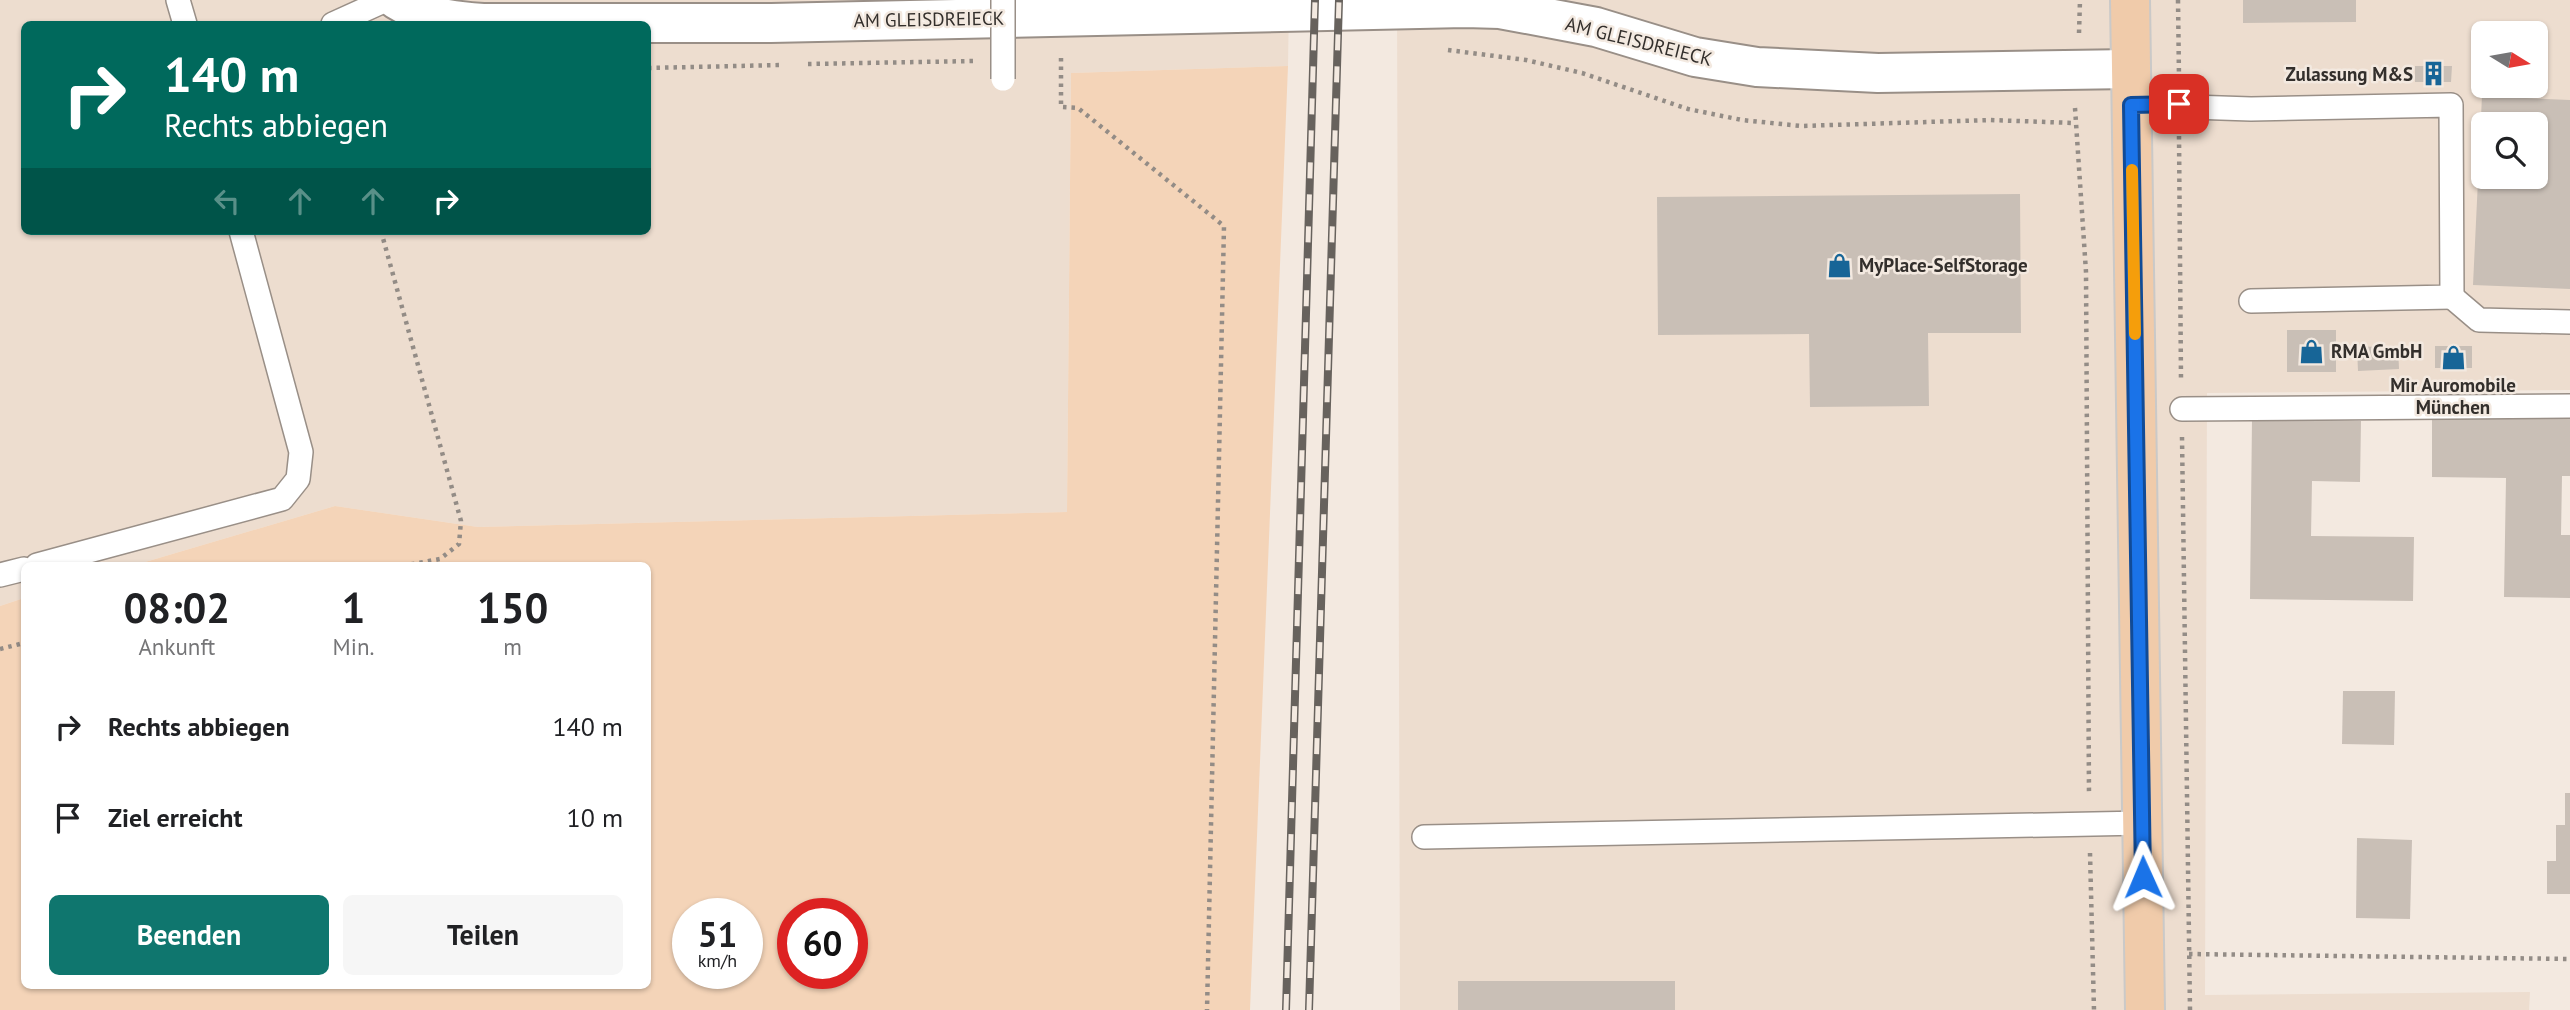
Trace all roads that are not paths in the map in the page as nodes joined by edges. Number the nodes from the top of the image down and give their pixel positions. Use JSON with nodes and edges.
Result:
{"nodes":[{"id":1,"x":178,"y":0,"type":"edge"},
{"id":2,"x":386,"y":0,"type":"edge"},
{"id":3,"x":397,"y":0,"type":"edge"},
{"id":4,"x":1003,"y":0,"type":"edge"},
{"id":5,"x":2130,"y":0,"type":"edge"},
{"id":6,"x":183,"y":21,"type":"edge"},
{"id":7,"x":339,"y":21,"type":"edge"},
{"id":8,"x":460,"y":21,"type":"edge"},
{"id":9,"x":651,"y":23,"type":"edge"},
{"id":10,"x":1003,"y":79,"type":"dead end"},
{"id":11,"x":2131,"y":87,"type":"junction"},
{"id":12,"x":242,"y":235,"type":"edge"},
{"id":13,"x":2452,"y":297,"type":"junction"},
{"id":14,"x":2251,"y":301,"type":"dead end"},
{"id":15,"x":2570,"y":322,"type":"edge"},
{"id":16,"x":2570,"y":406,"type":"edge"},
{"id":17,"x":2182,"y":410,"type":"road end"},
{"id":18,"x":48,"y":562,"type":"edge"},
{"id":19,"x":21,"y":570,"type":"edge"},
{"id":20,"x":0,"y":575,"type":"edge"},
{"id":21,"x":2143,"y":823,"type":"junction"},
{"id":22,"x":1424,"y":837,"type":"dead end"},
{"id":23,"x":2145,"y":1010,"type":"edge"}],
"edges":[{"from":1,"to":6,"type":"lane"},
{"from":2,"to":7,"type":"lane"},
{"from":3,"to":8,"type":"street","name":"AM GLEISDREIECK"},
{"from":4,"to":10,"type":"lane","bridge":true},
{"from":5,"to":11,"type":"main road"},
{"from":9,"to":11,"type":"street","name":"AM GLEISDREIECK"},
{"from":11,"to":13,"type":"lane"},
{"from":11,"to":21,"type":"main road"},
{"from":12,"to":18,"type":"lane"},
{"from":13,"to":14,"type":"lane"},
{"from":13,"to":15,"type":"lane"},
{"from":16,"to":17,"type":"lane"},
{"from":19,"to":20,"type":"lane"},
{"from":21,"to":22,"type":"lane"},
{"from":21,"to":23,"type":"main road"}]}
